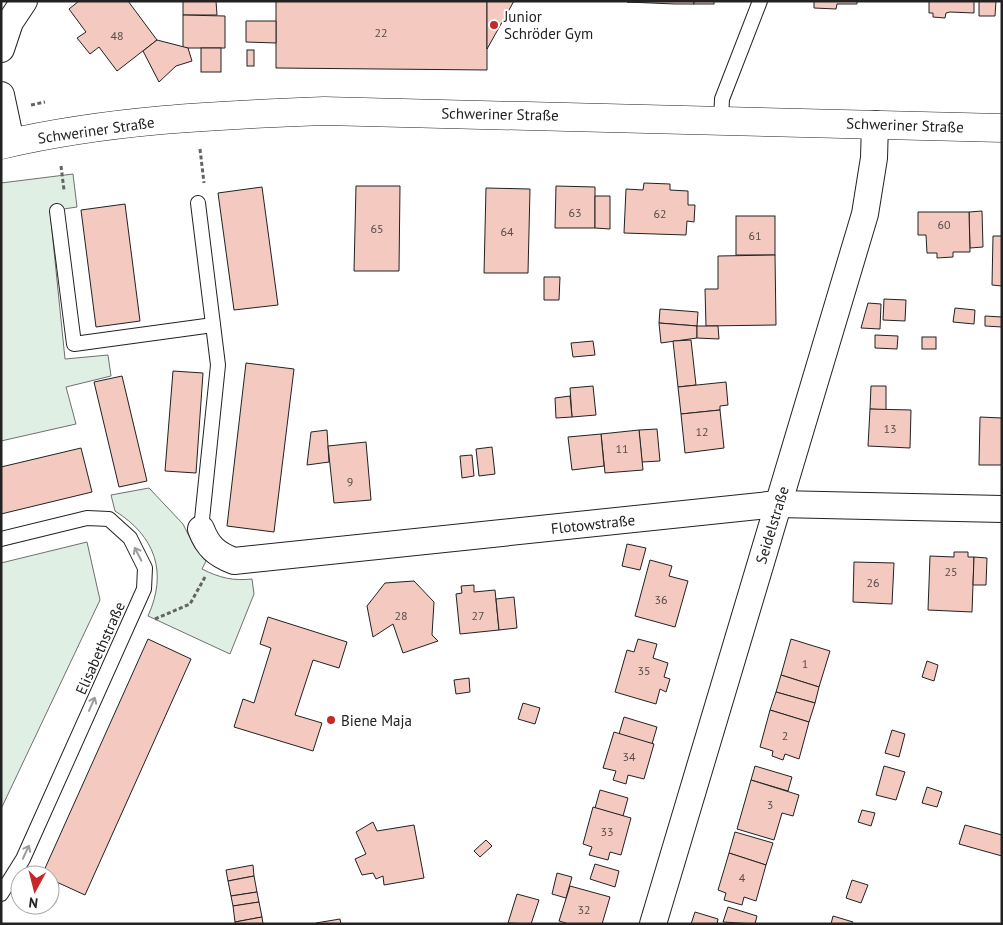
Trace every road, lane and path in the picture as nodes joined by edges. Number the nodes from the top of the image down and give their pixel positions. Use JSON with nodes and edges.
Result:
{"nodes":[{"id":1,"x":24,"y":1,"type":"edge"},
{"id":2,"x":760,"y":1,"type":"edge"},
{"id":3,"x":1,"y":49,"type":"edge"},
{"id":4,"x":1,"y":95,"type":"edge"},
{"id":5,"x":721,"y":120,"type":"junction"},
{"id":6,"x":875,"y":124,"type":"junction"},
{"id":7,"x":1002,"y":128,"type":"edge"},
{"id":8,"x":6,"y":144,"type":"edge"},
{"id":9,"x":200,"y":149,"type":"dead end"},
{"id":10,"x":198,"y":203,"type":"joint"},
{"id":11,"x":57,"y":211,"type":"dead end"},
{"id":12,"x":213,"y":325,"type":"junction"},
{"id":13,"x":778,"y":504,"type":"junction"},
{"id":14,"x":1002,"y":509,"type":"edge"},
{"id":15,"x":201,"y":529,"type":"joint"},
{"id":16,"x":1,"y":539,"type":"edge"},
{"id":17,"x":217,"y":554,"type":"junction"},
{"id":18,"x":148,"y":622,"type":"dead end"},
{"id":19,"x":1,"y":894,"type":"edge"},
{"id":20,"x":653,"y":924,"type":"edge"}],
"edges":[{"from":1,"to":3,"type":"street"},
{"from":2,"to":5,"type":"lane"},
{"from":4,"to":8,"type":"street"},
{"from":5,"to":6,"type":"main road","name":"Schweriner Straße"},
{"from":5,"to":8,"type":"main road","name":"Schweriner Straße"},
{"from":6,"to":7,"type":"main road","name":"Schweriner Straße"},
{"from":6,"to":13,"type":"street","name":"Seidelstraße"},
{"from":9,"to":10,"type":"path"},
{"from":10,"to":12,"type":"lane"},
{"from":11,"to":12,"type":"lane"},
{"from":12,"to":15,"type":"lane"},
{"from":13,"to":14,"type":"street","name":"Flotowstraße"},
{"from":13,"to":17,"type":"street","name":"Flotowstraße"},
{"from":13,"to":20,"type":"street","name":"Seidelstraße"},
{"from":15,"to":17,"type":"street"},
{"from":19,"to":16,"type":"lane","name":"Elisabethstraße","one_way":true},
{"from":17,"to":18,"type":"path"}]}
